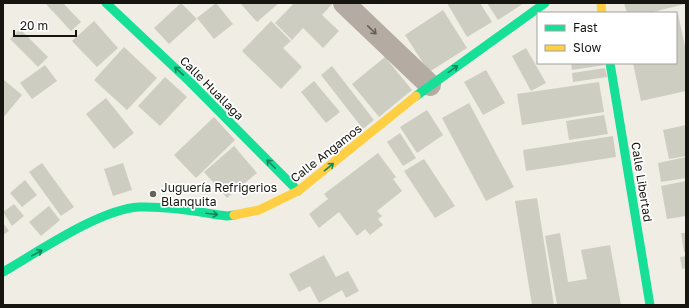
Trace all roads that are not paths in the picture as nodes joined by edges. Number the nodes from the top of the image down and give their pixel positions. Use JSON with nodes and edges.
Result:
{"nodes":[{"id":1,"x":106,"y":3,"type":"edge"},
{"id":2,"x":344,"y":3,"type":"edge"},
{"id":3,"x":546,"y":3,"type":"edge"},
{"id":4,"x":610,"y":64,"type":"edge"},
{"id":5,"x":430,"y":85,"type":"junction"},
{"id":6,"x":298,"y":191,"type":"junction"},
{"id":7,"x":3,"y":272,"type":"edge"},
{"id":8,"x":650,"y":305,"type":"edge"}],
"edges":[{"from":6,"to":1,"type":"street","name":"Calle Huallaga","one_way":true},
{"from":2,"to":5,"type":"street","one_way":true},
{"from":5,"to":3,"type":"street","name":"Calle Angamos","one_way":true},
{"from":4,"to":8,"type":"street","name":"Calle Libertad"},
{"from":6,"to":5,"type":"street","name":"Calle Angamos","one_way":true},
{"from":7,"to":6,"type":"street","name":"Calle Angamos","one_way":true}]}
